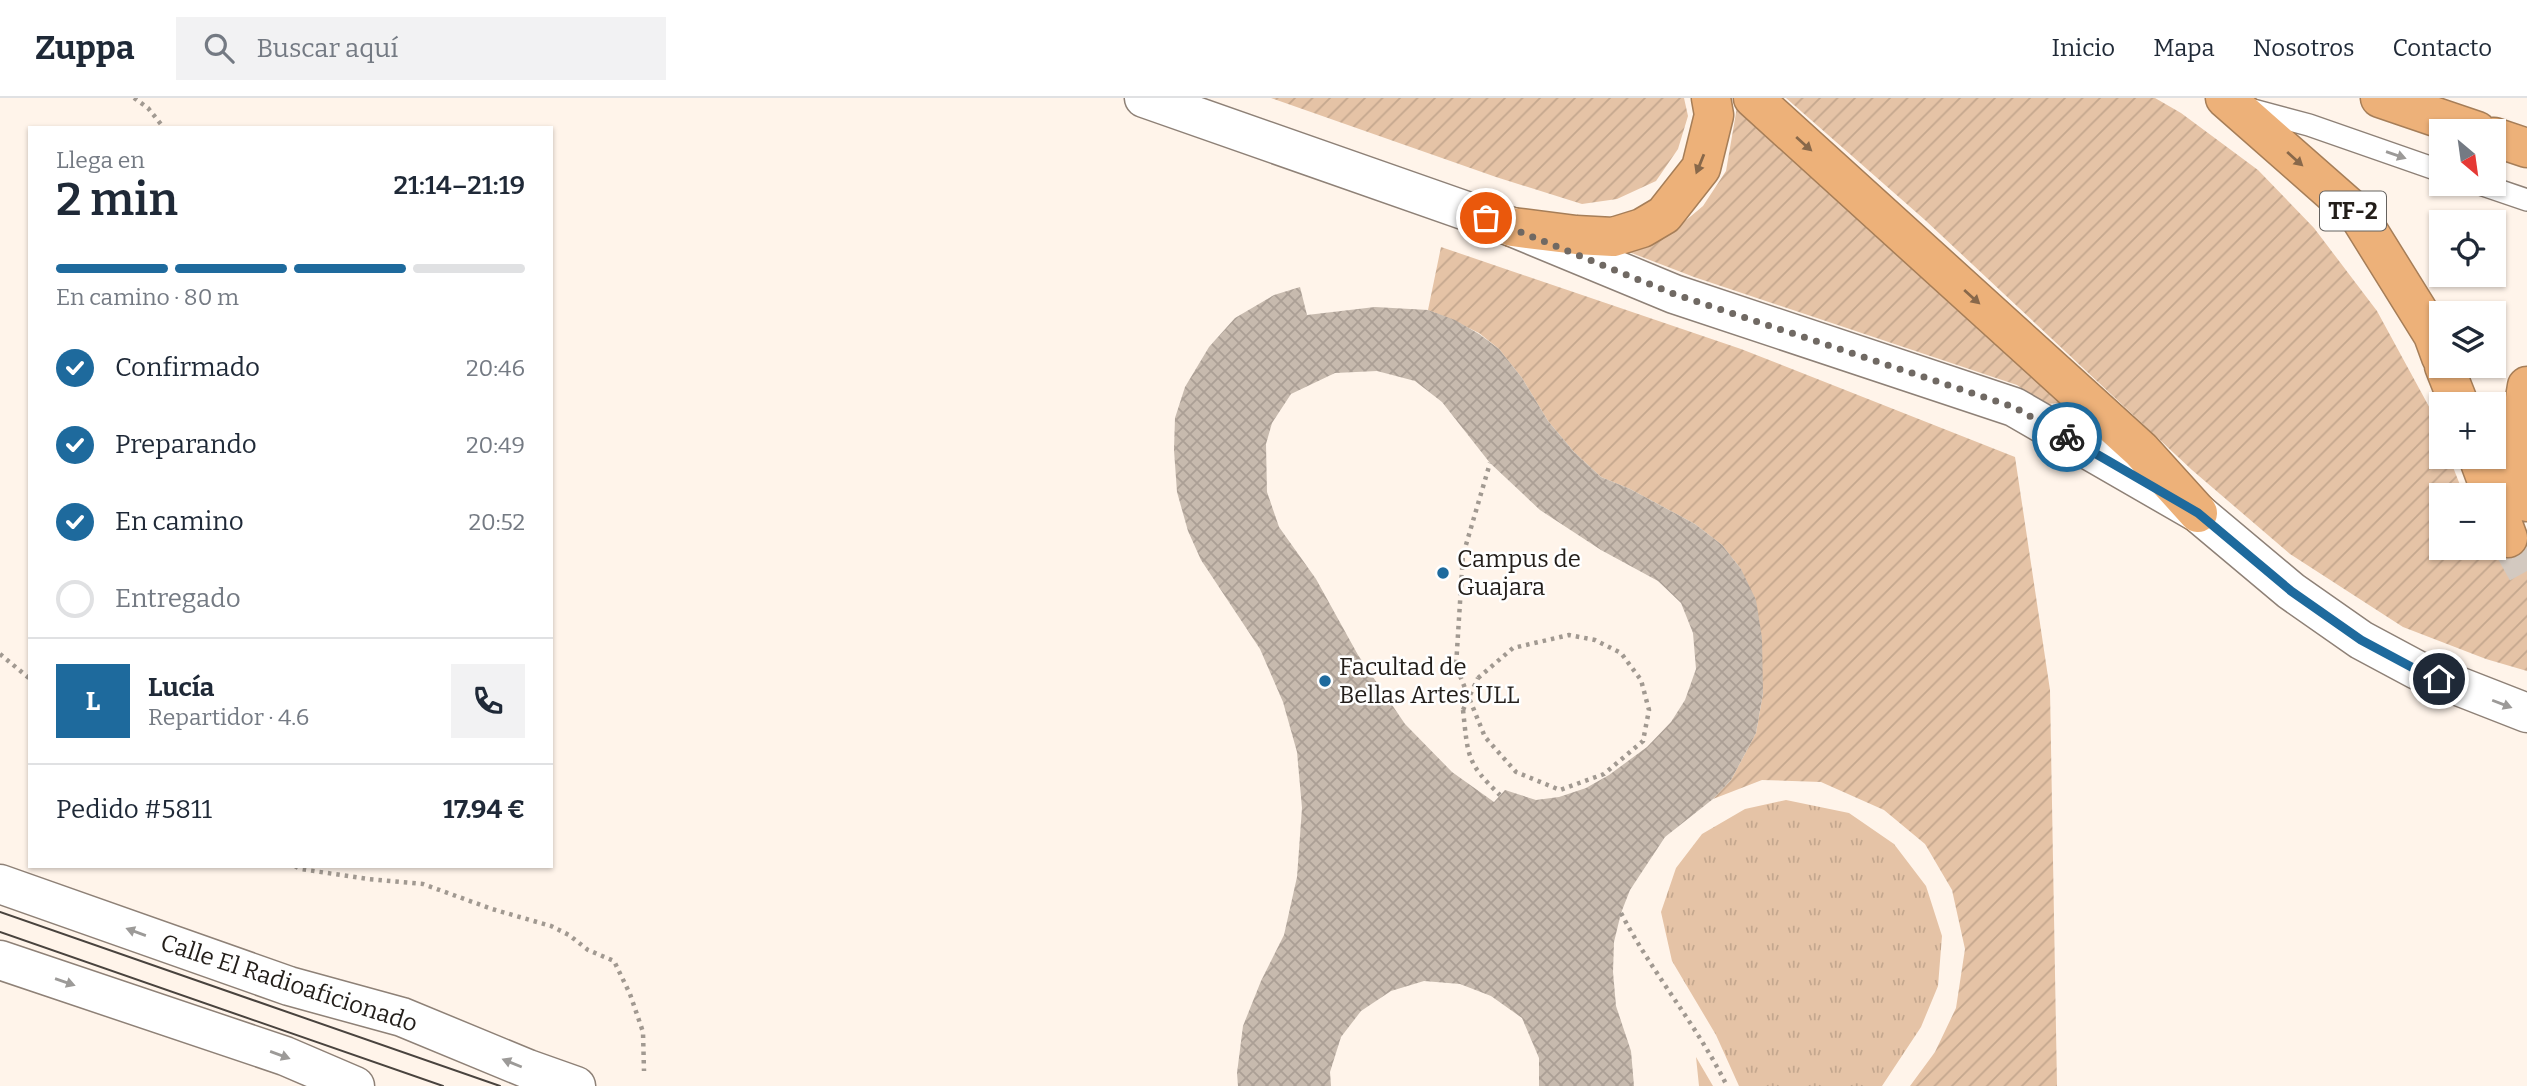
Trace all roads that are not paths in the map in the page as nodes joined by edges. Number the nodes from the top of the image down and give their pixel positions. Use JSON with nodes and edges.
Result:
{"nodes":[{"id":1,"x":1144,"y":98,"type":"edge"},
{"id":2,"x":1710,"y":98,"type":"edge"},
{"id":3,"x":1753,"y":98,"type":"edge"},
{"id":4,"x":2380,"y":98,"type":"edge"},
{"id":5,"x":2231,"y":102,"type":"edge"},
{"id":6,"x":2442,"y":119,"type":"edge"},
{"id":7,"x":2506,"y":141,"type":"edge"},
{"id":8,"x":2527,"y":148,"type":"edge"},
{"id":9,"x":2429,"y":166,"type":"edge"},
{"id":10,"x":2506,"y":193,"type":"edge"},
{"id":11,"x":2527,"y":200,"type":"edge"},
{"id":12,"x":1512,"y":227,"type":"junction"},
{"id":13,"x":2429,"y":329,"type":"edge"},
{"id":14,"x":2527,"y":386,"type":"edge"},
{"id":15,"x":2527,"y":502,"type":"tunnel mouth"},
{"id":16,"x":2198,"y":513,"type":"junction"},
{"id":17,"x":2506,"y":533,"type":"edge"},
{"id":18,"x":2508,"y":538,"type":"tunnel mouth"},
{"id":19,"x":2527,"y":713,"type":"edge"},
{"id":20,"x":0,"y":884,"type":"edge"},
{"id":21,"x":0,"y":960,"type":"edge"},
{"id":22,"x":355,"y":1086,"type":"edge"},
{"id":23,"x":576,"y":1086,"type":"edge"}],
"edges":[{"from":1,"to":12,"type":"street"},
{"from":2,"to":12,"type":"highway","one_way":true},
{"from":3,"to":16,"type":"highway","one_way":true},
{"from":4,"to":6,"type":"highway"},
{"from":5,"to":9,"type":"lane","one_way":true},
{"from":5,"to":13,"type":"highway","number":"TF-2","one_way":true},
{"from":7,"to":8,"type":"highway"},
{"from":10,"to":11,"type":"lane"},
{"from":12,"to":16,"type":"street"},
{"from":14,"to":15,"type":"highway"},
{"from":16,"to":19,"type":"street","one_way":true},
{"from":17,"to":18,"type":"highway"},
{"from":23,"to":20,"type":"street","name":"Calle El Radioaficionado","one_way":true},
{"from":21,"to":22,"type":"street","one_way":true}]}
